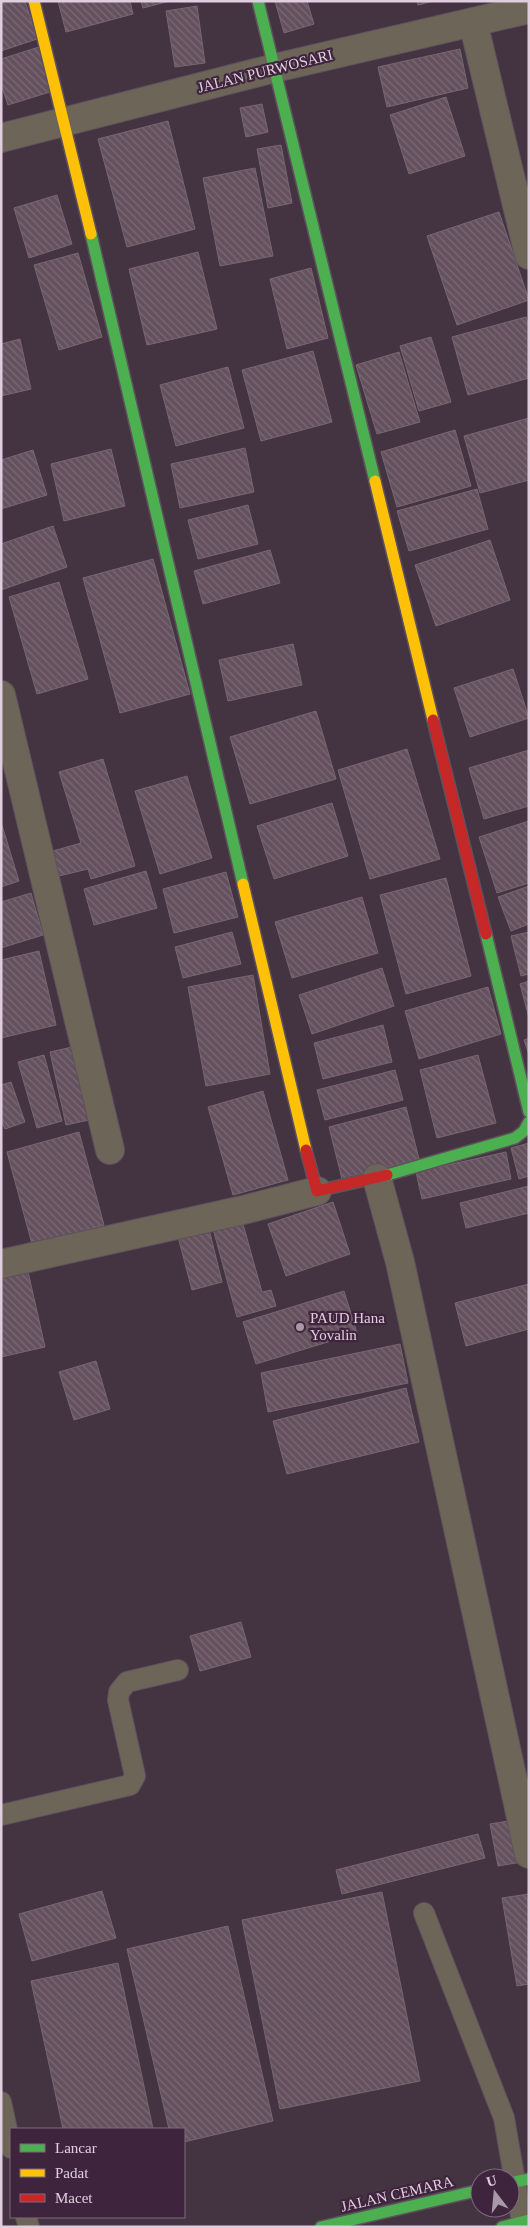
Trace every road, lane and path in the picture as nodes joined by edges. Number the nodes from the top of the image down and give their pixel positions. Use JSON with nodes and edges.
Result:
{"nodes":[{"id":1,"x":34,"y":1,"type":"edge"},
{"id":2,"x":258,"y":1,"type":"edge"},
{"id":3,"x":529,"y":9,"type":"edge"},
{"id":4,"x":473,"y":22,"type":"junction"},
{"id":5,"x":275,"y":68,"type":"junction"},
{"id":6,"x":65,"y":123,"type":"junction"},
{"id":7,"x":1,"y":138,"type":"edge"},
{"id":8,"x":529,"y":255,"type":"edge"},
{"id":9,"x":1,"y":695,"type":"edge"},
{"id":10,"x":529,"y":1112,"type":"edge"},
{"id":11,"x":529,"y":1122,"type":"edge"},
{"id":12,"x":110,"y":1150,"type":"dead end"},
{"id":13,"x":377,"y":1178,"type":"junction"},
{"id":14,"x":317,"y":1191,"type":"junction"},
{"id":15,"x":1,"y":1264,"type":"edge"},
{"id":16,"x":178,"y":1670,"type":"dead end"},
{"id":17,"x":1,"y":1815,"type":"edge"},
{"id":18,"x":529,"y":1854,"type":"edge"},
{"id":19,"x":424,"y":1913,"type":"dead end"},
{"id":20,"x":1,"y":2102,"type":"edge"},
{"id":21,"x":10,"y":2143,"type":"edge"},
{"id":22,"x":515,"y":2168,"type":"edge"},
{"id":23,"x":520,"y":2191,"type":"edge"},
{"id":24,"x":470,"y":2192,"type":"edge"},
{"id":25,"x":526,"y":2221,"type":"edge"},
{"id":26,"x":321,"y":2227,"type":"edge"},
{"id":27,"x":502,"y":2227,"type":"edge"}],
"edges":[{"from":1,"to":6,"type":"main road"},
{"from":2,"to":5,"type":"main road"},
{"from":3,"to":4,"type":"street","name":"JALAN PURWOSARI"},
{"from":4,"to":5,"type":"street","name":"JALAN PURWOSARI"},
{"from":4,"to":8,"type":"street"},
{"from":5,"to":6,"type":"street","name":"JALAN PURWOSARI"},
{"from":5,"to":10,"type":"main road"},
{"from":6,"to":7,"type":"street","name":"JALAN PURWOSARI"},
{"from":6,"to":14,"type":"main road"},
{"from":9,"to":12,"type":"street"},
{"from":11,"to":13,"type":"main road"},
{"from":13,"to":14,"type":"main road"},
{"from":13,"to":18,"type":"street"},
{"from":14,"to":15,"type":"street"},
{"from":16,"to":17,"type":"lane"},
{"from":19,"to":22,"type":"lane"},
{"from":20,"to":21,"type":"lane"},
{"from":23,"to":25,"type":"lane"},
{"from":24,"to":26,"type":"main road","name":"JALAN CEMARA"},
{"from":25,"to":27,"type":"main road"}]}
